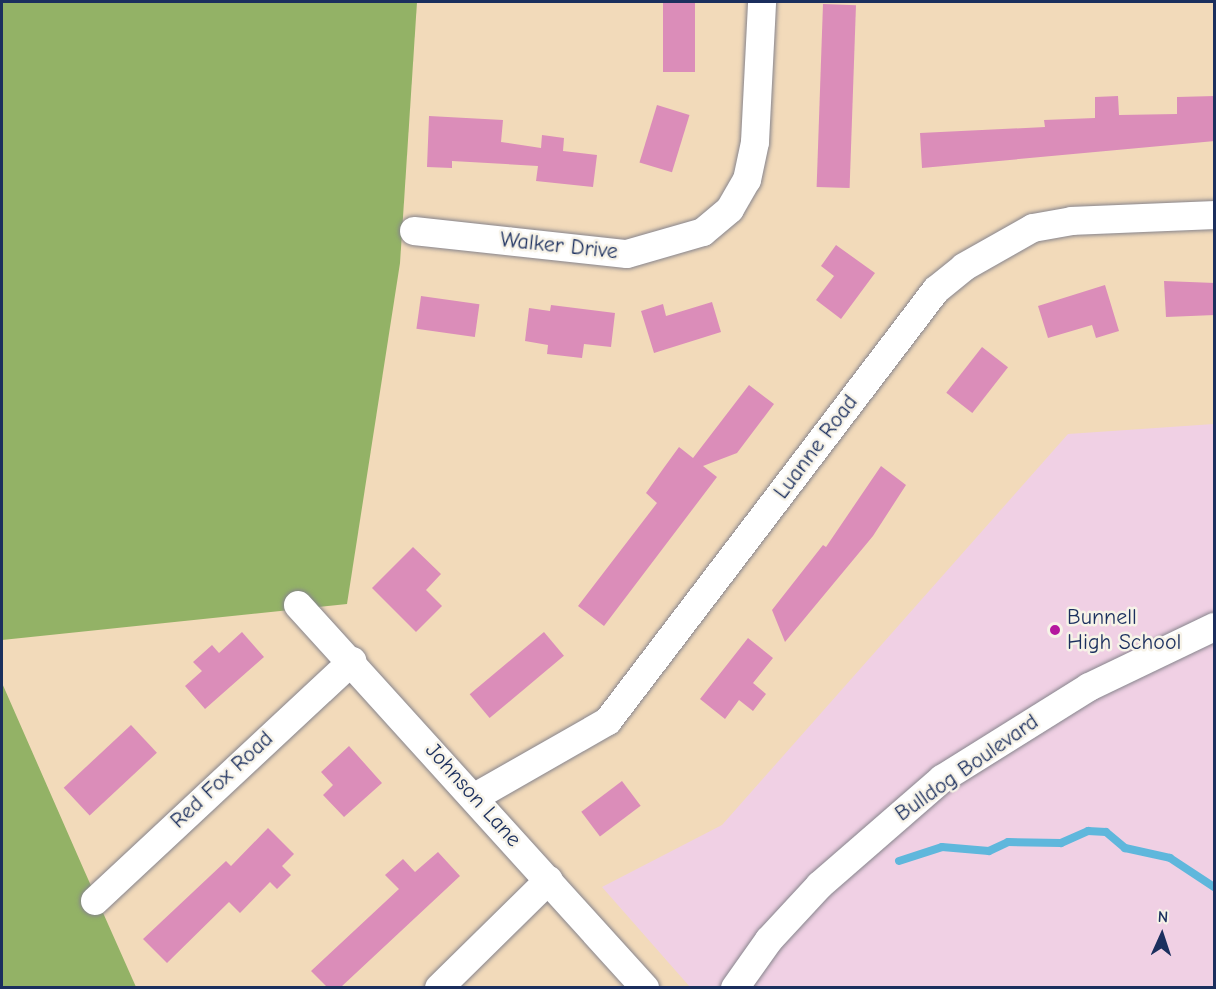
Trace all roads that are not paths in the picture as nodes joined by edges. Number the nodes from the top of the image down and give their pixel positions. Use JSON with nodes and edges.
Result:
{"nodes":[{"id":1,"x":762,"y":2,"type":"edge"},
{"id":2,"x":1215,"y":215,"type":"edge"},
{"id":3,"x":414,"y":231,"type":"dead end"},
{"id":4,"x":298,"y":605,"type":"dead end"},
{"id":5,"x":1215,"y":627,"type":"edge"},
{"id":6,"x":352,"y":661,"type":"junction"},
{"id":7,"x":475,"y":797,"type":"junction"},
{"id":8,"x":549,"y":880,"type":"junction"},
{"id":9,"x":94,"y":901,"type":"dead end"},
{"id":10,"x":439,"y":987,"type":"edge"},
{"id":11,"x":645,"y":987,"type":"edge"},
{"id":12,"x":735,"y":987,"type":"edge"}],
"edges":[{"from":1,"to":3,"type":"street","name":"Walker Drive"},
{"from":2,"to":7,"type":"street","name":"Luanne Road"},
{"from":4,"to":6,"type":"street","name":"Johnson Lane"},
{"from":5,"to":12,"type":"street","name":"Bulldog Boulevard"},
{"from":6,"to":7,"type":"street","name":"Johnson Lane"},
{"from":6,"to":9,"type":"street","name":"Red Fox Road"},
{"from":7,"to":8,"type":"street","name":"Johnson Lane"},
{"from":8,"to":10,"type":"street"},
{"from":8,"to":11,"type":"street","name":"Johnson Lane"}]}
